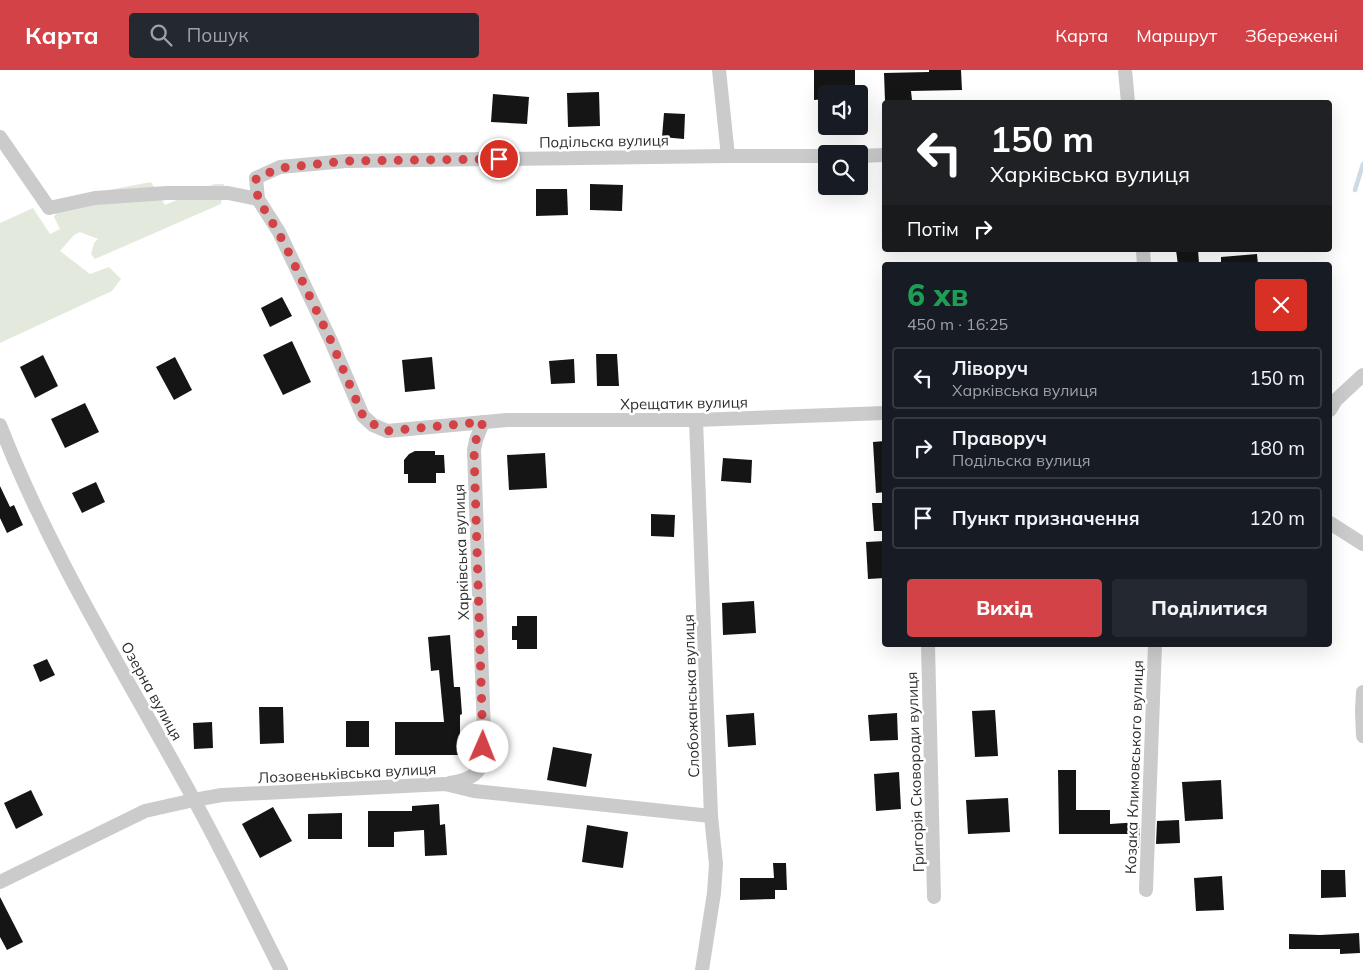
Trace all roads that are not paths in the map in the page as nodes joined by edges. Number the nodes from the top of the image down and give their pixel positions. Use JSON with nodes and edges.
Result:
{"nodes":[{"id":1,"x":719,"y":70,"type":"edge"},
{"id":2,"x":1125,"y":70,"type":"edge"},
{"id":3,"x":1128,"y":100,"type":"edge"},
{"id":4,"x":0,"y":137,"type":"edge"},
{"id":5,"x":882,"y":155,"type":"edge"},
{"id":6,"x":728,"y":156,"type":"junction"},
{"id":7,"x":818,"y":156,"type":"edge"},
{"id":8,"x":868,"y":156,"type":"edge"},
{"id":9,"x":258,"y":199,"type":"junction"},
{"id":10,"x":1363,"y":375,"type":"edge"},
{"id":11,"x":1332,"y":407,"type":"edge"},
{"id":12,"x":882,"y":413,"type":"edge"},
{"id":13,"x":696,"y":420,"type":"junction"},
{"id":14,"x":483,"y":422,"type":"junction"},
{"id":15,"x":0,"y":425,"type":"edge"},
{"id":16,"x":1332,"y":524,"type":"edge"},
{"id":17,"x":1363,"y":544,"type":"edge"},
{"id":18,"x":928,"y":647,"type":"edge"},
{"id":19,"x":1155,"y":647,"type":"edge"},
{"id":20,"x":1363,"y":692,"type":"edge"},
{"id":21,"x":1363,"y":736,"type":"edge"},
{"id":22,"x":445,"y":784,"type":"junction"},
{"id":23,"x":194,"y":800,"type":"junction"},
{"id":24,"x":711,"y":816,"type":"junction"},
{"id":25,"x":0,"y":882,"type":"edge"},
{"id":26,"x":1146,"y":890,"type":"dead end"},
{"id":27,"x":934,"y":897,"type":"dead end"},
{"id":28,"x":280,"y":970,"type":"edge"},
{"id":29,"x":702,"y":970,"type":"edge"}],
"edges":[{"from":1,"to":6,"type":"street"},
{"from":2,"to":3,"type":"street"},
{"from":4,"to":9,"type":"street"},
{"from":5,"to":8,"type":"street"},
{"from":6,"to":7,"type":"street","name":"Подільска вулиця"},
{"from":6,"to":9,"type":"street","name":"Подільска вулиця"},
{"from":9,"to":14,"type":"street"},
{"from":10,"to":11,"type":"street"},
{"from":12,"to":13,"type":"street","name":"Хрещатик вулиця"},
{"from":13,"to":14,"type":"street","name":"Хрещатик вулиця"},
{"from":13,"to":24,"type":"street","name":"Слобожанська вулиця"},
{"from":14,"to":22,"type":"street","name":"Харківська вулиця"},
{"from":15,"to":23,"type":"street","name":"Озерна вулиця"},
{"from":16,"to":17,"type":"street"},
{"from":18,"to":27,"type":"street","name":"Григорія Сковороди вулиця"},
{"from":19,"to":26,"type":"street","name":"Козака Климовського вулиця"},
{"from":20,"to":21,"type":"street"},
{"from":22,"to":23,"type":"street","name":"Лозовеньківська вулиця"},
{"from":22,"to":24,"type":"street","name":"Лозовеньківська вулиця"},
{"from":23,"to":25,"type":"street","name":"Лозовеньківська вулиця"},
{"from":23,"to":28,"type":"street","name":"Озерна вулиця"},
{"from":24,"to":29,"type":"street","name":"Слобожанська вулиця"}]}
